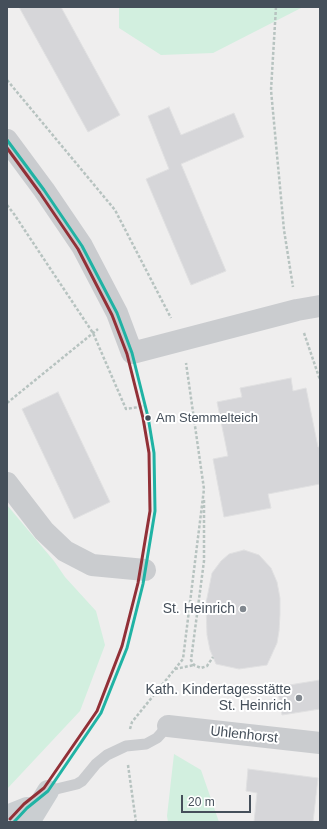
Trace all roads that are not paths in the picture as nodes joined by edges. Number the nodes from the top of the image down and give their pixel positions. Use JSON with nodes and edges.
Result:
{"nodes":[{"id":1,"x":7,"y":140,"type":"edge"},
{"id":2,"x":320,"y":306,"type":"edge"},
{"id":3,"x":7,"y":483,"type":"edge"},
{"id":4,"x":145,"y":570,"type":"dead end"},
{"id":5,"x":168,"y":726,"type":"joint"},
{"id":6,"x":320,"y":743,"type":"edge"},
{"id":7,"x":48,"y":791,"type":"joint"},
{"id":8,"x":7,"y":816,"type":"edge"},
{"id":9,"x":24,"y":817,"type":"edge"}],
"edges":[{"from":1,"to":2,"type":"street"},
{"from":3,"to":4,"type":"street"},
{"from":5,"to":6,"type":"street","name":"Uhlenhorst"},
{"from":5,"to":7,"type":"lane"},
{"from":7,"to":9,"type":"street"},
{"from":8,"to":9,"type":"main road"}]}
